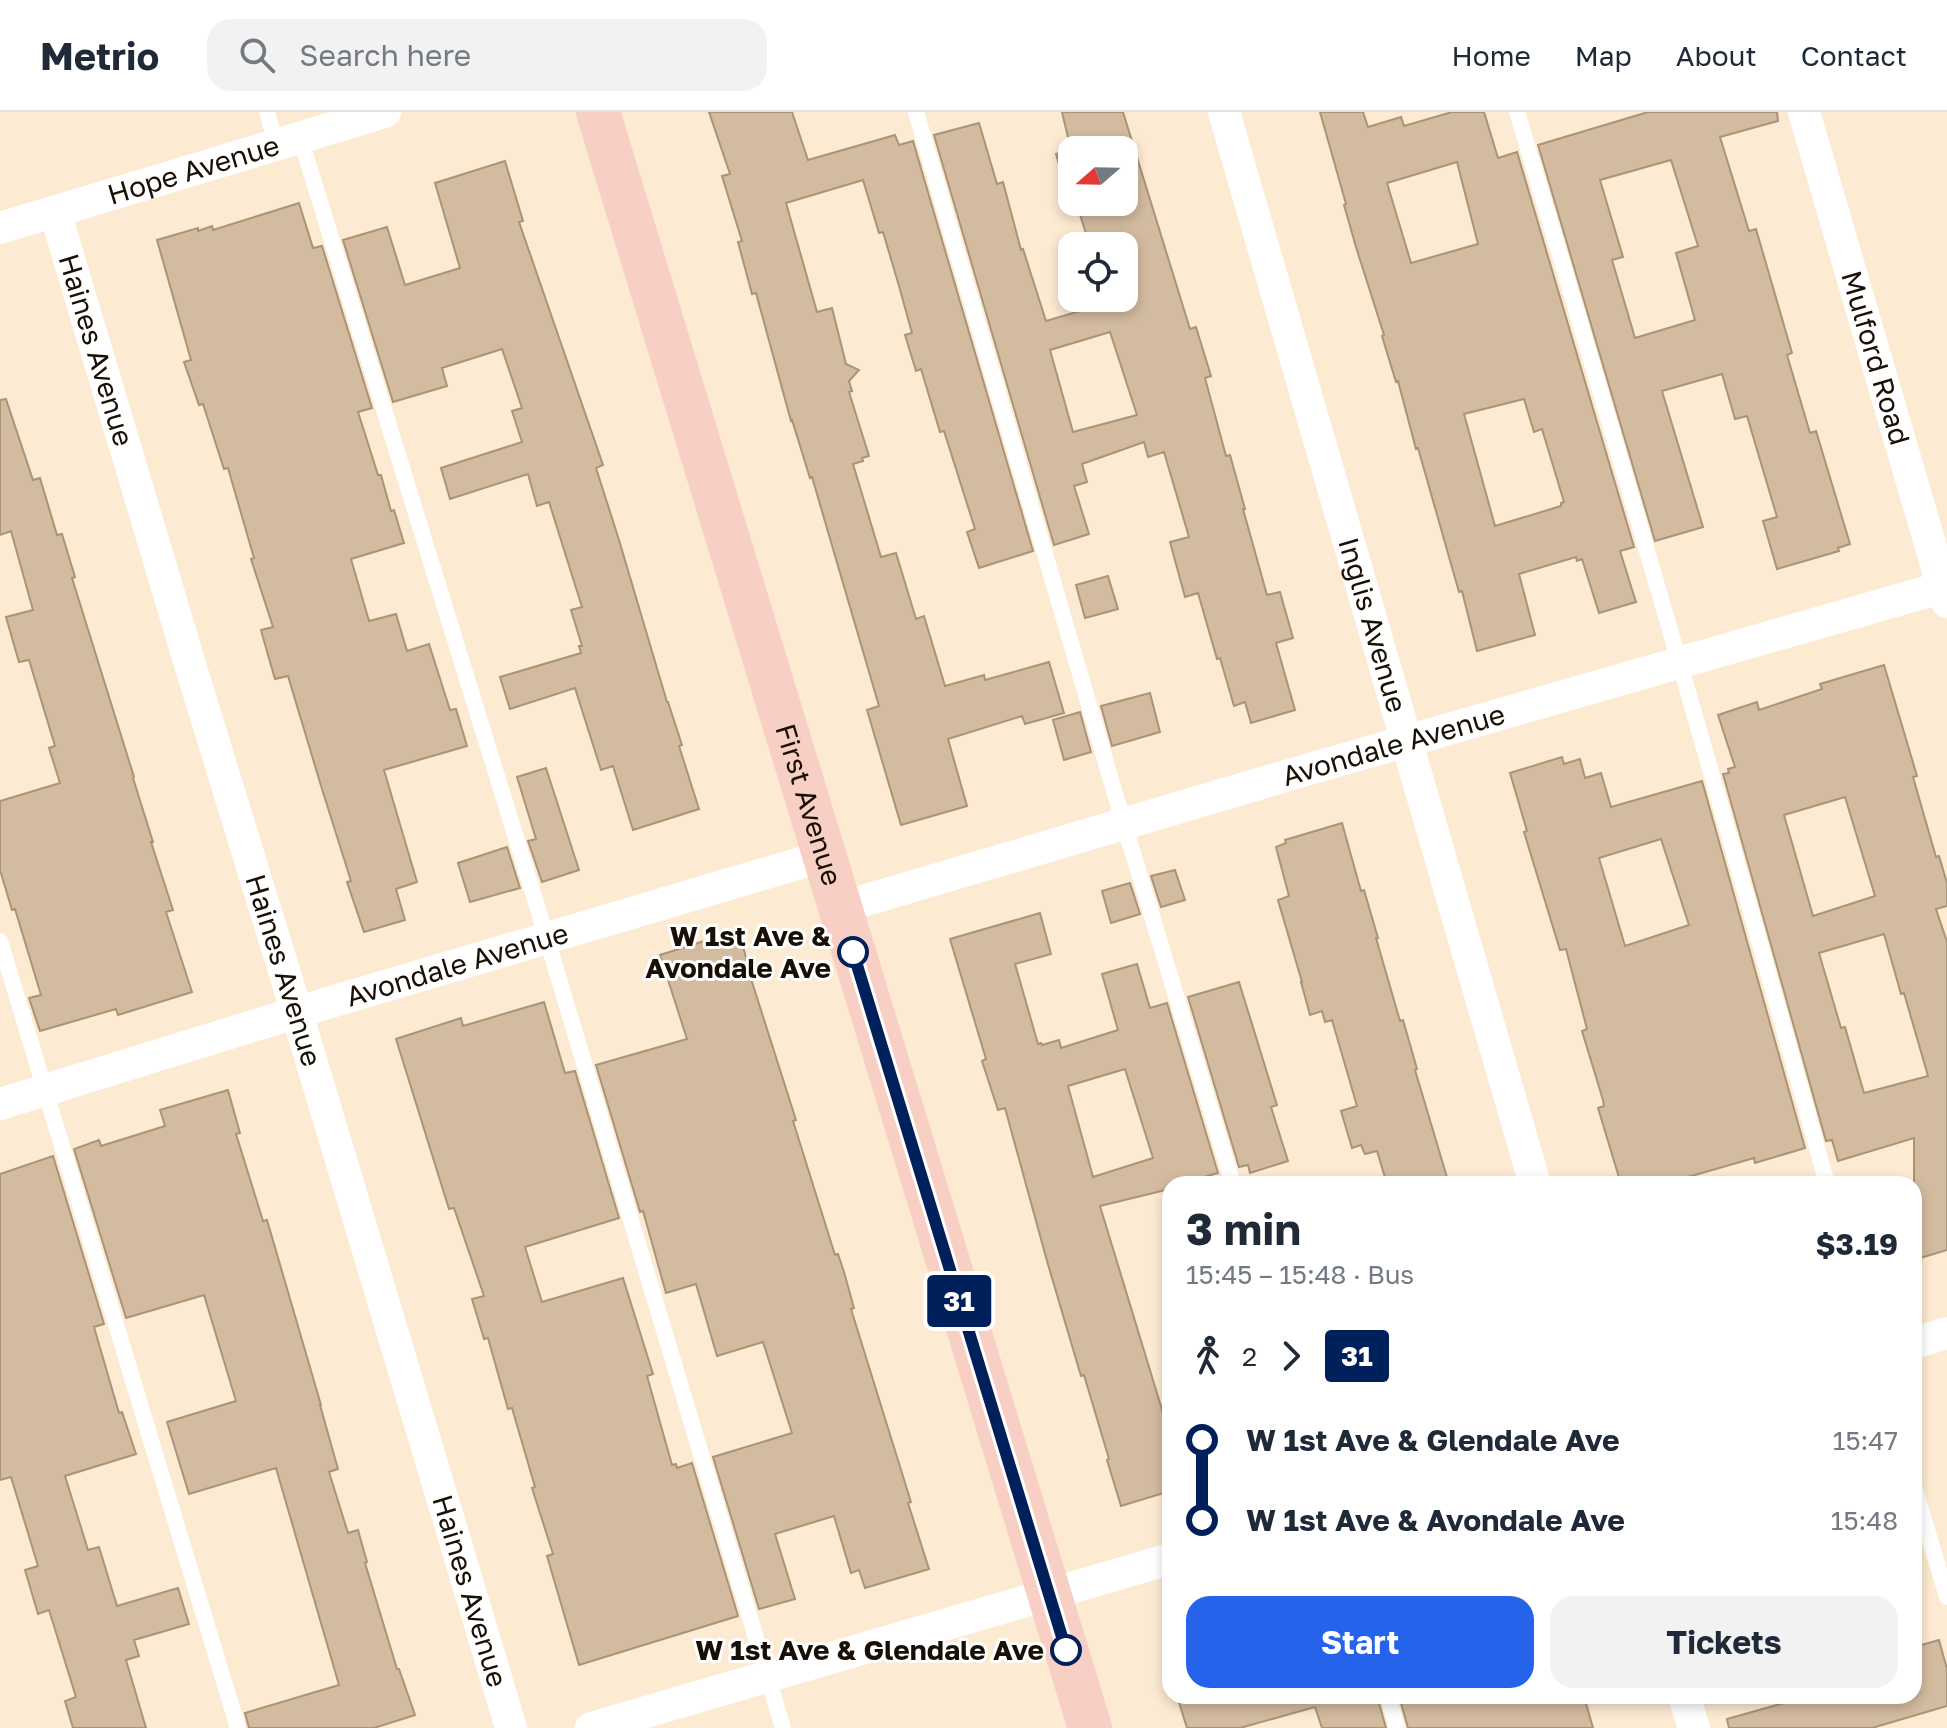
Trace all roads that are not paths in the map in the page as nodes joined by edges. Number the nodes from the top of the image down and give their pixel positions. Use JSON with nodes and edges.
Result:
{"nodes":[{"id":1,"x":267,"y":112,"type":"edge"},
{"id":2,"x":385,"y":112,"type":"edge"},
{"id":3,"x":598,"y":112,"type":"edge"},
{"id":4,"x":916,"y":112,"type":"edge"},
{"id":5,"x":1224,"y":112,"type":"edge"},
{"id":6,"x":1517,"y":112,"type":"edge"},
{"id":7,"x":1804,"y":112,"type":"edge"},
{"id":8,"x":288,"y":140,"type":"junction"},
{"id":9,"x":55,"y":212,"type":"junction"},
{"id":10,"x":0,"y":228,"type":"edge"},
{"id":11,"x":1946,"y":592,"type":"edge"},
{"id":12,"x":1679,"y":663,"type":"junction"},
{"id":13,"x":1406,"y":742,"type":"junction"},
{"id":14,"x":1124,"y":824,"type":"junction"},
{"id":15,"x":824,"y":856,"type":"junction"},
{"id":16,"x":839,"y":908,"type":"junction"},
{"id":17,"x":547,"y":938,"type":"junction"},
{"id":18,"x":0,"y":941,"type":"edge"},
{"id":19,"x":297,"y":1013,"type":"junction"},
{"id":20,"x":45,"y":1090,"type":"junction"},
{"id":21,"x":0,"y":1104,"type":"edge"},
{"id":22,"x":1231,"y":1176,"type":"edge"},
{"id":23,"x":1533,"y":1176,"type":"edge"},
{"id":24,"x":1825,"y":1176,"type":"edge"},
{"id":25,"x":1947,"y":1333,"type":"edge"},
{"id":26,"x":1922,"y":1341,"type":"edge"},
{"id":27,"x":1922,"y":1513,"type":"edge"},
{"id":28,"x":1162,"y":1561,"type":"edge"},
{"id":29,"x":1049,"y":1594,"type":"junction"},
{"id":30,"x":1947,"y":1597,"type":"edge"},
{"id":31,"x":767,"y":1676,"type":"junction"},
{"id":32,"x":1390,"y":1704,"type":"edge"},
{"id":33,"x":1686,"y":1704,"type":"edge"},
{"id":34,"x":238,"y":1728,"type":"edge"},
{"id":35,"x":511,"y":1728,"type":"edge"},
{"id":36,"x":591,"y":1728,"type":"edge"},
{"id":37,"x":783,"y":1728,"type":"edge"},
{"id":38,"x":1090,"y":1728,"type":"edge"},
{"id":39,"x":1397,"y":1728,"type":"edge"},
{"id":40,"x":1694,"y":1728,"type":"edge"}],
"edges":[{"from":1,"to":8,"type":"lane"},
{"from":2,"to":8,"type":"street","name":"Hope Avenue"},
{"from":3,"to":15,"type":"street","name":"First Avenue"},
{"from":4,"to":14,"type":"lane"},
{"from":5,"to":13,"type":"street","name":"Inglis Avenue"},
{"from":6,"to":12,"type":"lane"},
{"from":7,"to":11,"type":"street","name":"Mulford Road"},
{"from":8,"to":9,"type":"street","name":"Hope Avenue"},
{"from":8,"to":17,"type":"lane"},
{"from":9,"to":10,"type":"street","name":"Hope Avenue"},
{"from":9,"to":19,"type":"street","name":"Haines Avenue"},
{"from":11,"to":12,"type":"street","name":"Avondale Avenue"},
{"from":12,"to":13,"type":"street","name":"Avondale Avenue"},
{"from":12,"to":24,"type":"lane"},
{"from":13,"to":14,"type":"street","name":"Avondale Avenue"},
{"from":13,"to":23,"type":"street","name":"Inglis Avenue"},
{"from":14,"to":16,"type":"street","name":"Avondale Avenue"},
{"from":14,"to":22,"type":"lane"},
{"from":15,"to":16,"type":"street","name":"First Avenue"},
{"from":15,"to":17,"type":"street","name":"Avondale Avenue"},
{"from":16,"to":29,"type":"street","name":"First Avenue"},
{"from":17,"to":19,"type":"street","name":"Avondale Avenue"},
{"from":17,"to":31,"type":"lane"},
{"from":18,"to":20,"type":"lane"},
{"from":19,"to":20,"type":"street","name":"Avondale Avenue"},
{"from":19,"to":35,"type":"street","name":"Haines Avenue"},
{"from":20,"to":21,"type":"street","name":"Avondale Avenue"},
{"from":20,"to":34,"type":"lane"},
{"from":25,"to":26,"type":"street"},
{"from":27,"to":30,"type":"lane"},
{"from":28,"to":29,"type":"street"},
{"from":29,"to":31,"type":"street"},
{"from":29,"to":38,"type":"street","name":"First Avenue"},
{"from":31,"to":36,"type":"street"},
{"from":31,"to":37,"type":"lane"},
{"from":32,"to":39,"type":"lane"},
{"from":33,"to":40,"type":"street"}]}
